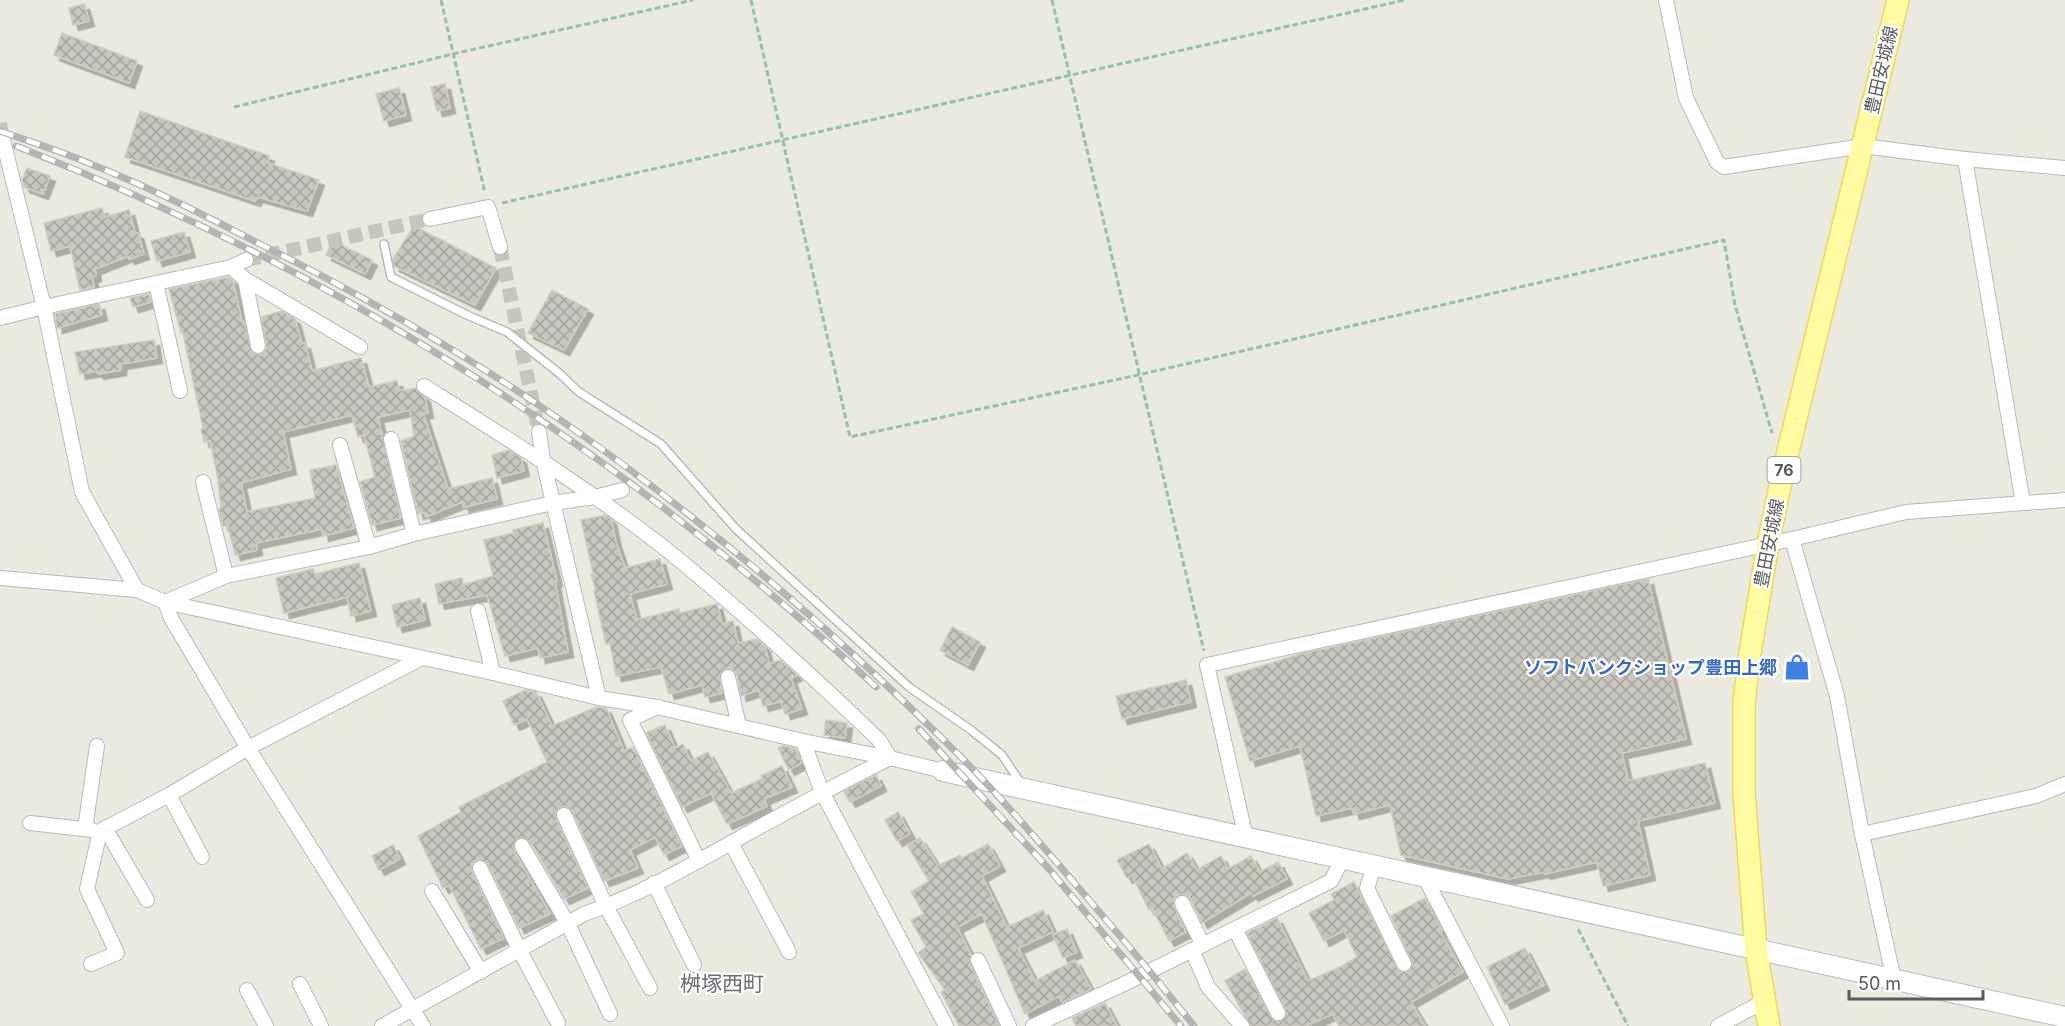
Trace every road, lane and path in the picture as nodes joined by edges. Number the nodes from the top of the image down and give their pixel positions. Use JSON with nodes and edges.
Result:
{"nodes":[{"id":1,"x":441,"y":0,"type":"edge"},
{"id":2,"x":693,"y":0,"type":"edge"},
{"id":3,"x":751,"y":0,"type":"edge"},
{"id":4,"x":1052,"y":0,"type":"edge"},
{"id":5,"x":1405,"y":0,"type":"edge"},
{"id":6,"x":1666,"y":0,"type":"edge"},
{"id":7,"x":1898,"y":0,"type":"edge"},
{"id":8,"x":453,"y":54,"type":"junction"},
{"id":9,"x":1069,"y":75,"type":"junction"},
{"id":10,"x":234,"y":107,"type":"dead end"},
{"id":11,"x":0,"y":140,"type":"edge"},
{"id":12,"x":783,"y":140,"type":"junction"},
{"id":13,"x":1863,"y":146,"type":"junction"},
{"id":14,"x":1965,"y":159,"type":"junction"},
{"id":15,"x":2065,"y":168,"type":"edge"},
{"id":16,"x":488,"y":207,"type":"junction"},
{"id":17,"x":430,"y":219,"type":"tunnel mouth"},
{"id":18,"x":384,"y":244,"type":"dead end"},
{"id":19,"x":500,"y":247,"type":"tunnel mouth"},
{"id":20,"x":246,"y":260,"type":"tunnel mouth"},
{"id":21,"x":231,"y":267,"type":"junction"},
{"id":22,"x":245,"y":279,"type":"junction"},
{"id":23,"x":156,"y":283,"type":"junction"},
{"id":24,"x":44,"y":307,"type":"junction"},
{"id":25,"x":0,"y":318,"type":"edge"},
{"id":26,"x":258,"y":346,"type":"dead end"},
{"id":27,"x":360,"y":347,"type":"dead end"},
{"id":28,"x":1138,"y":375,"type":"junction"},
{"id":29,"x":424,"y":386,"type":"dead end"},
{"id":30,"x":180,"y":391,"type":"dead end"},
{"id":31,"x":539,"y":432,"type":"tunnel mouth"},
{"id":32,"x":1774,"y":438,"type":"dead end"},
{"id":33,"x":391,"y":440,"type":"dead end"},
{"id":34,"x":340,"y":445,"type":"dead end"},
{"id":35,"x":543,"y":460,"type":"junction"},
{"id":36,"x":203,"y":482,"type":"dead end"},
{"id":37,"x":622,"y":490,"type":"dead end"},
{"id":38,"x":595,"y":498,"type":"junction"},
{"id":39,"x":2065,"y":500,"type":"edge"},
{"id":40,"x":553,"y":503,"type":"junction"},
{"id":41,"x":2023,"y":503,"type":"junction"},
{"id":42,"x":414,"y":534,"type":"junction"},
{"id":43,"x":1792,"y":539,"type":"junction"},
{"id":44,"x":1768,"y":544,"type":"junction"},
{"id":45,"x":369,"y":547,"type":"junction"},
{"id":46,"x":226,"y":576,"type":"junction"},
{"id":47,"x":0,"y":578,"type":"edge"},
{"id":48,"x":136,"y":590,"type":"junction"},
{"id":49,"x":165,"y":602,"type":"junction"},
{"id":50,"x":478,"y":611,"type":"dead end"},
{"id":51,"x":422,"y":658,"type":"junction"},
{"id":52,"x":1207,"y":665,"type":"junction"},
{"id":53,"x":493,"y":673,"type":"junction"},
{"id":54,"x":728,"y":677,"type":"dead end"},
{"id":55,"x":599,"y":698,"type":"junction"},
{"id":56,"x":657,"y":707,"type":"junction"},
{"id":57,"x":739,"y":726,"type":"junction"},
{"id":58,"x":803,"y":741,"type":"junction"},
{"id":59,"x":97,"y":746,"type":"dead end"},
{"id":60,"x":248,"y":748,"type":"junction"},
{"id":61,"x":890,"y":758,"type":"junction"},
{"id":62,"x":943,"y":771,"type":"joint"},
{"id":63,"x":2065,"y":784,"type":"edge"},
{"id":64,"x":1025,"y":789,"type":"junction"},
{"id":65,"x":822,"y":792,"type":"junction"},
{"id":66,"x":169,"y":795,"type":"junction"},
{"id":67,"x":564,"y":816,"type":"dead end"},
{"id":68,"x":30,"y":823,"type":"dead end"},
{"id":69,"x":85,"y":829,"type":"junction"},
{"id":70,"x":102,"y":829,"type":"junction"},
{"id":71,"x":1862,"y":834,"type":"junction"},
{"id":72,"x":1246,"y":838,"type":"junction"},
{"id":73,"x":731,"y":843,"type":"junction"},
{"id":74,"x":522,"y":846,"type":"dead end"},
{"id":75,"x":202,"y":857,"type":"dead end"},
{"id":76,"x":1342,"y":860,"type":"junction"},
{"id":77,"x":699,"y":861,"type":"junction"},
{"id":78,"x":1374,"y":867,"type":"junction"},
{"id":79,"x":480,"y":868,"type":"dead end"},
{"id":80,"x":1425,"y":878,"type":"junction"},
{"id":81,"x":654,"y":883,"type":"junction"},
{"id":82,"x":432,"y":891,"type":"dead end"},
{"id":83,"x":147,"y":900,"type":"dead end"},
{"id":84,"x":1182,"y":903,"type":"dead end"},
{"id":85,"x":606,"y":906,"type":"junction"},
{"id":86,"x":568,"y":924,"type":"junction"},
{"id":87,"x":1576,"y":926,"type":"dead end"},
{"id":88,"x":1235,"y":929,"type":"junction"},
{"id":89,"x":1198,"y":948,"type":"junction"},
{"id":90,"x":1756,"y":950,"type":"junction"},
{"id":91,"x":520,"y":951,"type":"junction"},
{"id":92,"x":789,"y":952,"type":"dead end"},
{"id":93,"x":978,"y":960,"type":"dead end"},
{"id":94,"x":91,"y":964,"type":"dead end"},
{"id":95,"x":694,"y":964,"type":"dead end"},
{"id":96,"x":1404,"y":964,"type":"dead end"},
{"id":97,"x":481,"y":972,"type":"junction"},
{"id":98,"x":1894,"y":980,"type":"junction"},
{"id":99,"x":300,"y":984,"type":"dead end"},
{"id":100,"x":650,"y":987,"type":"dead end"},
{"id":101,"x":248,"y":990,"type":"dead end"},
{"id":102,"x":1764,"y":1002,"type":"junction"},
{"id":103,"x":414,"y":1010,"type":"junction"},
{"id":104,"x":1278,"y":1013,"type":"dead end"},
{"id":105,"x":610,"y":1014,"type":"dead end"},
{"id":106,"x":2065,"y":1017,"type":"edge"},
{"id":107,"x":1056,"y":1021,"type":"edge"},
{"id":108,"x":558,"y":1023,"type":"dead end"},
{"id":109,"x":266,"y":1026,"type":"edge"},
{"id":110,"x":321,"y":1026,"type":"edge"},
{"id":111,"x":382,"y":1026,"type":"edge"},
{"id":112,"x":423,"y":1026,"type":"edge"},
{"id":113,"x":946,"y":1026,"type":"edge"},
{"id":114,"x":1009,"y":1026,"type":"edge"},
{"id":115,"x":1033,"y":1026,"type":"edge"},
{"id":116,"x":1242,"y":1026,"type":"edge"},
{"id":117,"x":1502,"y":1026,"type":"edge"},
{"id":118,"x":1628,"y":1026,"type":"edge"},
{"id":119,"x":1718,"y":1026,"type":"edge"},
{"id":120,"x":1769,"y":1026,"type":"edge"}],
"edges":[{"from":1,"to":8,"type":"path"},
{"from":2,"to":8,"type":"path"},
{"from":3,"to":12,"type":"path"},
{"from":4,"to":9,"type":"path"},
{"from":5,"to":9,"type":"path"},
{"from":6,"to":13,"type":"street"},
{"from":7,"to":13,"type":"main road","name":"豊田安城線","number":"76"},
{"from":8,"to":10,"type":"path"},
{"from":8,"to":16,"type":"path"},
{"from":9,"to":12,"type":"path"},
{"from":9,"to":28,"type":"path"},
{"from":11,"to":24,"type":"street"},
{"from":12,"to":16,"type":"path"},
{"from":12,"to":28,"type":"path"},
{"from":13,"to":14,"type":"street"},
{"from":13,"to":44,"type":"main road","name":"豊田安城線","number":"76"},
{"from":14,"to":15,"type":"street"},
{"from":14,"to":41,"type":"street"},
{"from":16,"to":17,"type":"street"},
{"from":16,"to":19,"type":"street"},
{"from":18,"to":64,"type":"lane"},
{"from":20,"to":21,"type":"street"},
{"from":21,"to":22,"type":"street"},
{"from":21,"to":23,"type":"street"},
{"from":22,"to":26,"type":"street"},
{"from":22,"to":27,"type":"street"},
{"from":23,"to":24,"type":"street"},
{"from":23,"to":30,"type":"street"},
{"from":24,"to":25,"type":"street"},
{"from":24,"to":48,"type":"street"},
{"from":28,"to":32,"type":"path"},
{"from":28,"to":52,"type":"path"},
{"from":29,"to":35,"type":"street"},
{"from":31,"to":35,"type":"street"},
{"from":33,"to":42,"type":"street"},
{"from":34,"to":45,"type":"street"},
{"from":35,"to":38,"type":"street"},
{"from":35,"to":40,"type":"street"},
{"from":36,"to":46,"type":"street"},
{"from":37,"to":38,"type":"street"},
{"from":38,"to":40,"type":"street"},
{"from":38,"to":61,"type":"street"},
{"from":39,"to":41,"type":"street"},
{"from":40,"to":42,"type":"street"},
{"from":40,"to":55,"type":"street"},
{"from":41,"to":43,"type":"street"},
{"from":42,"to":45,"type":"street"},
{"from":43,"to":44,"type":"street"},
{"from":43,"to":71,"type":"street"},
{"from":44,"to":52,"type":"street"},
{"from":44,"to":90,"type":"main road","name":"豊田安城線","number":"76"},
{"from":45,"to":46,"type":"street"},
{"from":46,"to":49,"type":"street"},
{"from":47,"to":48,"type":"street"},
{"from":48,"to":49,"type":"street"},
{"from":49,"to":51,"type":"street"},
{"from":49,"to":60,"type":"street"},
{"from":50,"to":53,"type":"street"},
{"from":51,"to":53,"type":"street"},
{"from":51,"to":60,"type":"street"},
{"from":52,"to":72,"type":"street"},
{"from":53,"to":55,"type":"street"},
{"from":54,"to":57,"type":"street"},
{"from":55,"to":56,"type":"street"},
{"from":56,"to":57,"type":"street"},
{"from":56,"to":77,"type":"street"},
{"from":57,"to":58,"type":"street"},
{"from":58,"to":61,"type":"street"},
{"from":58,"to":65,"type":"street"},
{"from":59,"to":69,"type":"street"},
{"from":60,"to":66,"type":"street"},
{"from":60,"to":103,"type":"street"},
{"from":61,"to":62,"type":"street"},
{"from":61,"to":65,"type":"street"},
{"from":62,"to":64,"type":"street"},
{"from":63,"to":71,"type":"street"},
{"from":64,"to":72,"type":"street"},
{"from":65,"to":73,"type":"street"},
{"from":65,"to":113,"type":"street"},
{"from":66,"to":70,"type":"street"},
{"from":66,"to":75,"type":"street"},
{"from":67,"to":85,"type":"street"},
{"from":68,"to":69,"type":"street"},
{"from":69,"to":70,"type":"street"},
{"from":70,"to":83,"type":"street"},
{"from":70,"to":94,"type":"street"},
{"from":71,"to":98,"type":"street"},
{"from":72,"to":76,"type":"street"},
{"from":73,"to":77,"type":"street"},
{"from":73,"to":92,"type":"street"},
{"from":74,"to":86,"type":"street"},
{"from":76,"to":78,"type":"street"},
{"from":76,"to":88,"type":"street"},
{"from":77,"to":81,"type":"street"},
{"from":78,"to":80,"type":"street"},
{"from":78,"to":96,"type":"street"},
{"from":79,"to":91,"type":"street"},
{"from":80,"to":90,"type":"street"},
{"from":80,"to":117,"type":"street"},
{"from":81,"to":85,"type":"street"},
{"from":81,"to":95,"type":"street"},
{"from":82,"to":97,"type":"street"},
{"from":84,"to":89,"type":"street"},
{"from":85,"to":86,"type":"street"},
{"from":85,"to":100,"type":"street"},
{"from":86,"to":91,"type":"street"},
{"from":86,"to":105,"type":"street"},
{"from":87,"to":118,"type":"path"},
{"from":88,"to":89,"type":"street"},
{"from":88,"to":104,"type":"street"},
{"from":89,"to":107,"type":"street"},
{"from":89,"to":116,"type":"street"},
{"from":90,"to":98,"type":"street"},
{"from":90,"to":102,"type":"main road","name":"豊田安城線","number":"76"},
{"from":91,"to":97,"type":"street"},
{"from":91,"to":108,"type":"street"},
{"from":93,"to":114,"type":"street"},
{"from":97,"to":103,"type":"street"},
{"from":98,"to":106,"type":"street"},
{"from":99,"to":110,"type":"street"},
{"from":101,"to":109,"type":"street"},
{"from":102,"to":119,"type":"street"},
{"from":102,"to":120,"type":"main road","name":"豊田安城線","number":"76"},
{"from":103,"to":111,"type":"street"},
{"from":103,"to":112,"type":"street"},
{"from":107,"to":115,"type":"street"}]}
